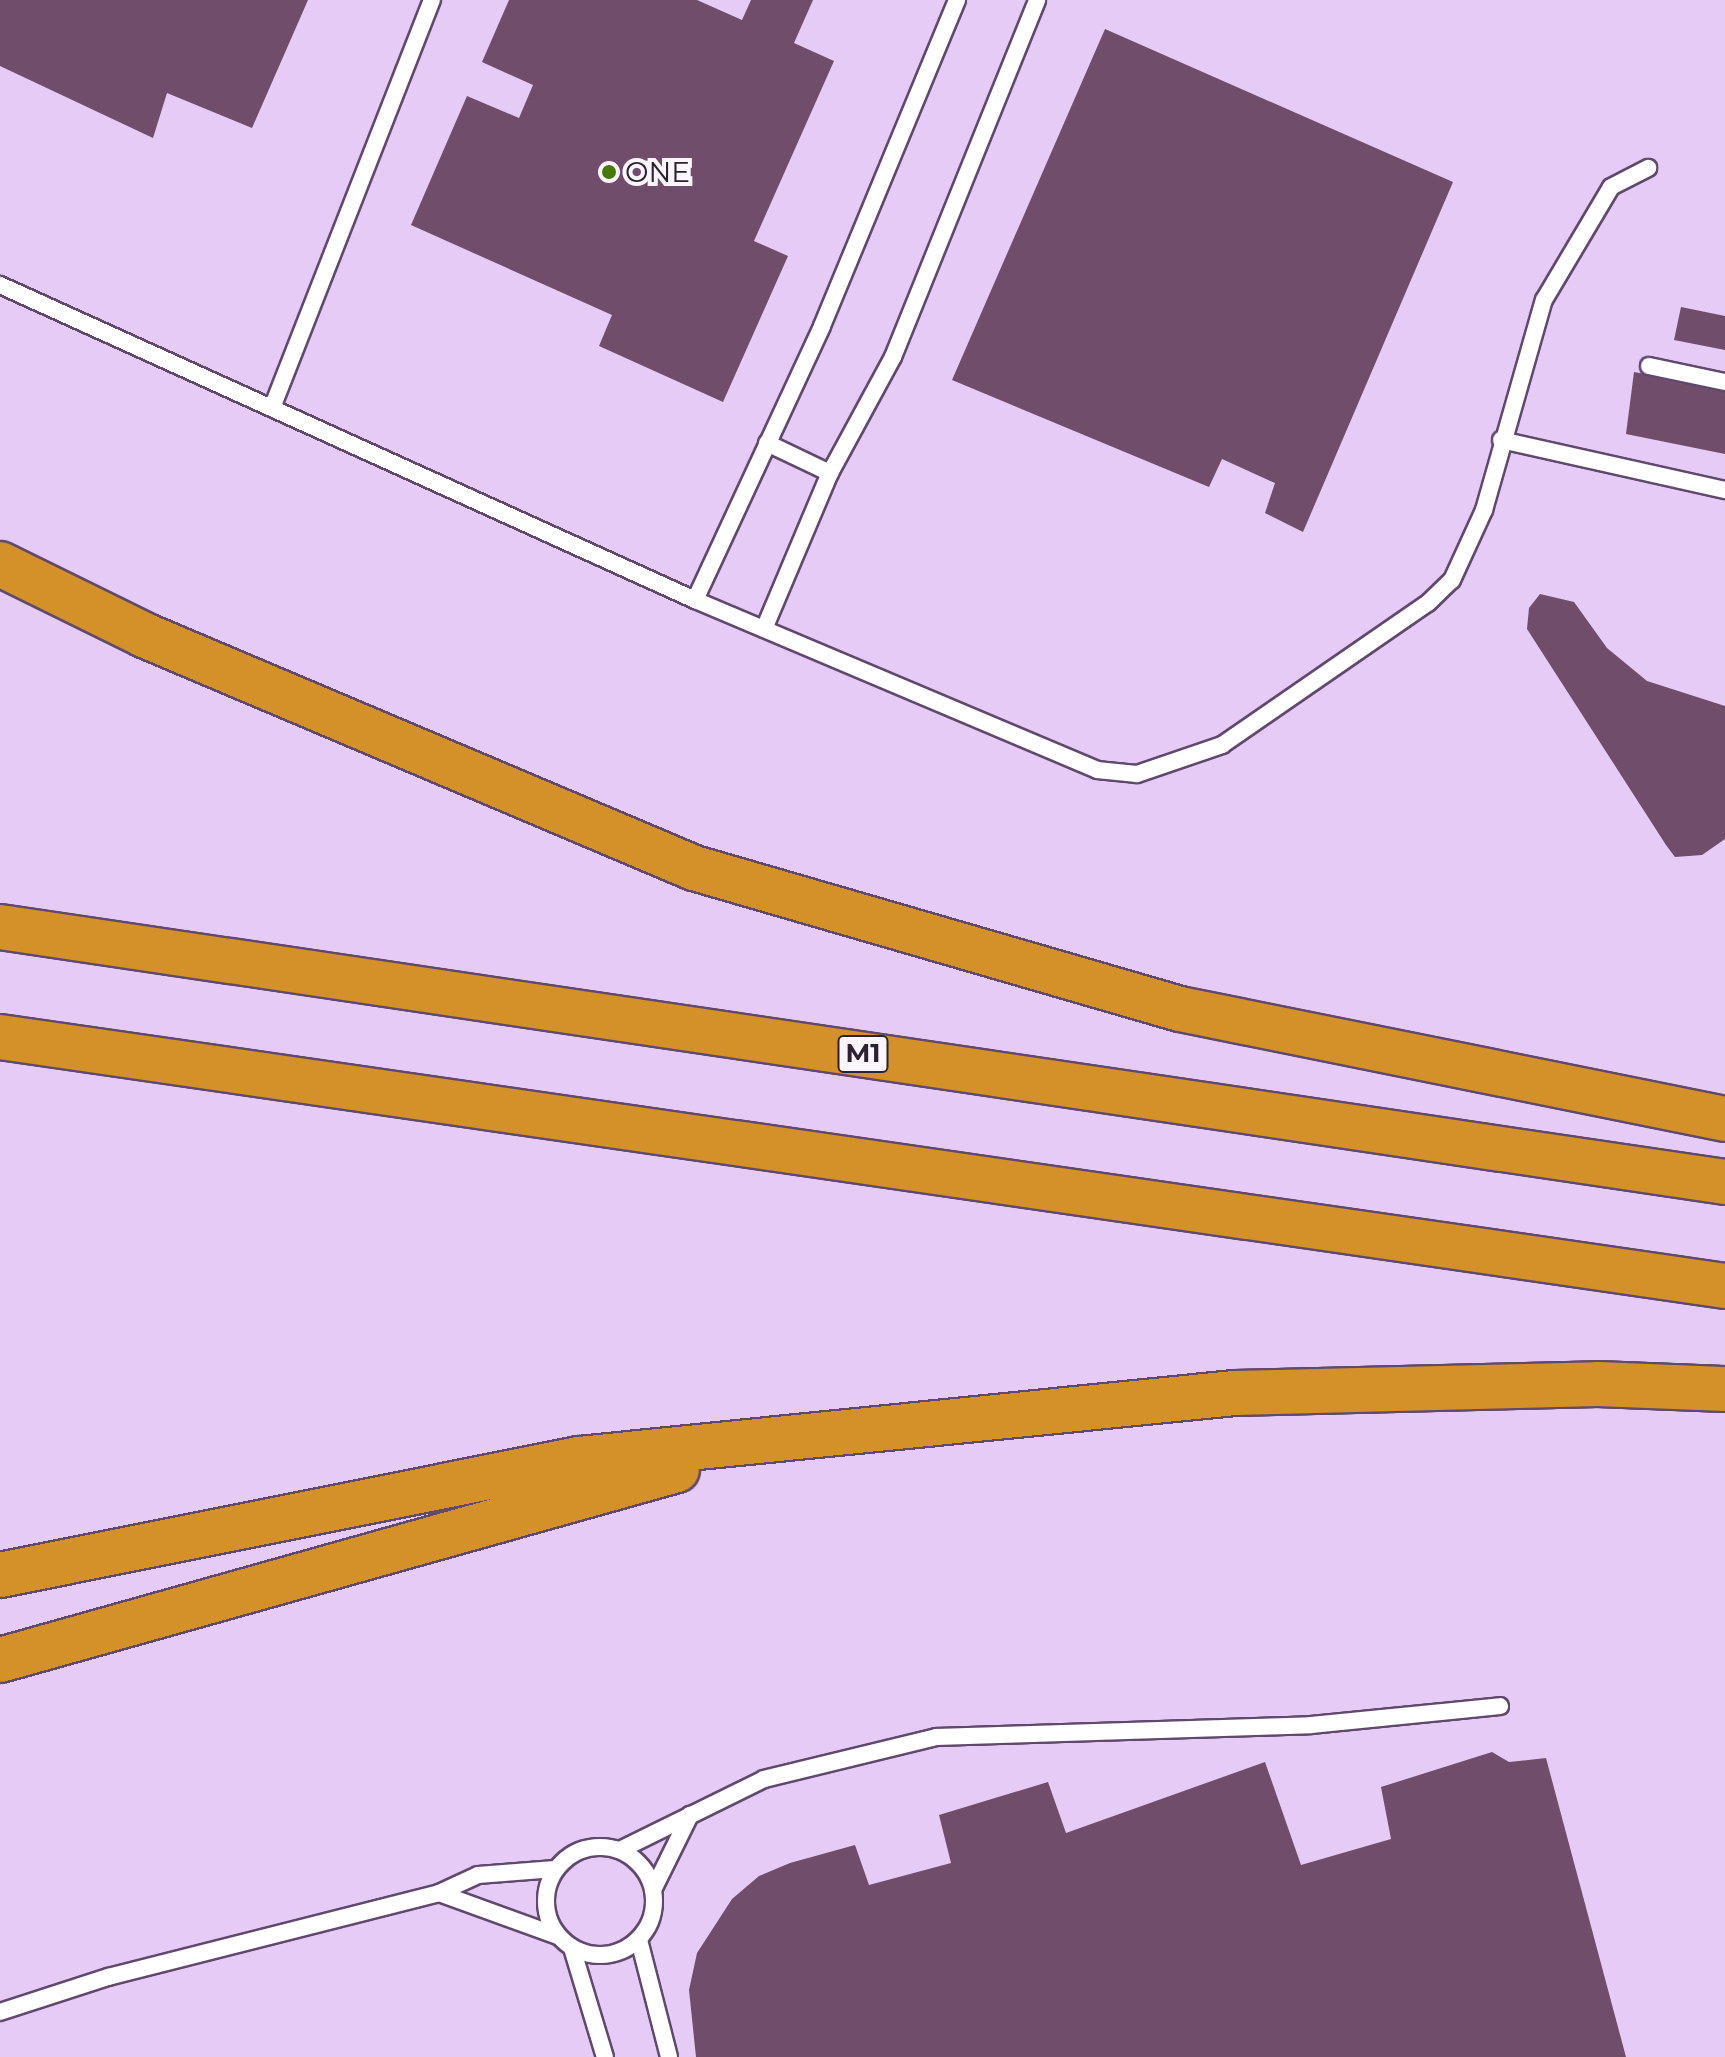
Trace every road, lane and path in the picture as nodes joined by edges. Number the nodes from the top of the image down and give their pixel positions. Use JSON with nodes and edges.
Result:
{"nodes":[{"id":1,"x":432,"y":0,"type":"edge"},
{"id":2,"x":957,"y":0,"type":"edge"},
{"id":3,"x":1037,"y":0,"type":"edge"},
{"id":4,"x":1648,"y":168,"type":"dead end"},
{"id":5,"x":0,"y":285,"type":"edge"},
{"id":6,"x":1649,"y":366,"type":"dead end"},
{"id":7,"x":1725,"y":382,"type":"edge"},
{"id":8,"x":272,"y":408,"type":"junction"},
{"id":9,"x":1501,"y":440,"type":"junction"},
{"id":10,"x":767,"y":443,"type":"junction"},
{"id":11,"x":830,"y":473,"type":"junction"},
{"id":12,"x":1725,"y":490,"type":"edge"},
{"id":13,"x":0,"y":564,"type":"edge"},
{"id":14,"x":695,"y":600,"type":"junction"},
{"id":15,"x":764,"y":629,"type":"junction"},
{"id":16,"x":0,"y":927,"type":"edge"},
{"id":17,"x":0,"y":1037,"type":"edge"},
{"id":18,"x":1725,"y":1119,"type":"edge"},
{"id":19,"x":1725,"y":1182,"type":"edge"},
{"id":20,"x":1725,"y":1286,"type":"edge"},
{"id":21,"x":1725,"y":1389,"type":"edge"},
{"id":22,"x":807,"y":1435,"type":"junction"},
{"id":23,"x":0,"y":1575,"type":"edge"},
{"id":24,"x":0,"y":1660,"type":"edge"},
{"id":25,"x":1500,"y":1706,"type":"dead end"},
{"id":26,"x":691,"y":1814,"type":"junction"},
{"id":27,"x":620,"y":1850,"type":"junction"},
{"id":28,"x":555,"y":1869,"type":"junction"},
{"id":29,"x":653,"y":1890,"type":"junction"},
{"id":30,"x":439,"y":1893,"type":"junction"},
{"id":31,"x":558,"y":1936,"type":"junction"},
{"id":32,"x":639,"y":1940,"type":"junction"},
{"id":33,"x":572,"y":1948,"type":"junction"},
{"id":34,"x":0,"y":2012,"type":"edge"},
{"id":35,"x":605,"y":2057,"type":"edge"},
{"id":36,"x":669,"y":2057,"type":"edge"}],
"edges":[{"from":1,"to":8,"type":"lane"},
{"from":2,"to":10,"type":"lane"},
{"from":3,"to":11,"type":"lane"},
{"from":4,"to":9,"type":"lane"},
{"from":5,"to":8,"type":"lane"},
{"from":6,"to":7,"type":"lane"},
{"from":8,"to":14,"type":"lane"},
{"from":9,"to":12,"type":"lane"},
{"from":9,"to":15,"type":"lane"},
{"from":10,"to":11,"type":"lane"},
{"from":10,"to":14,"type":"lane"},
{"from":11,"to":15,"type":"lane"},
{"from":13,"to":18,"type":"highway"},
{"from":14,"to":15,"type":"lane"},
{"from":16,"to":19,"type":"highway","number":"M1"},
{"from":17,"to":20,"type":"highway"},
{"from":21,"to":22,"type":"highway"},
{"from":22,"to":23,"type":"highway"},
{"from":22,"to":24,"type":"highway"},
{"from":25,"to":26,"type":"lane"},
{"from":26,"to":27,"type":"lane"},
{"from":26,"to":29,"type":"lane"},
{"from":27,"to":28,"type":"lane"},
{"from":27,"to":29,"type":"lane"},
{"from":28,"to":30,"type":"lane"},
{"from":28,"to":31,"type":"lane"},
{"from":29,"to":32,"type":"lane"},
{"from":30,"to":31,"type":"lane"},
{"from":30,"to":34,"type":"lane"},
{"from":31,"to":33,"type":"lane"},
{"from":32,"to":33,"type":"lane"},
{"from":32,"to":36,"type":"lane"},
{"from":33,"to":35,"type":"lane"}]}
